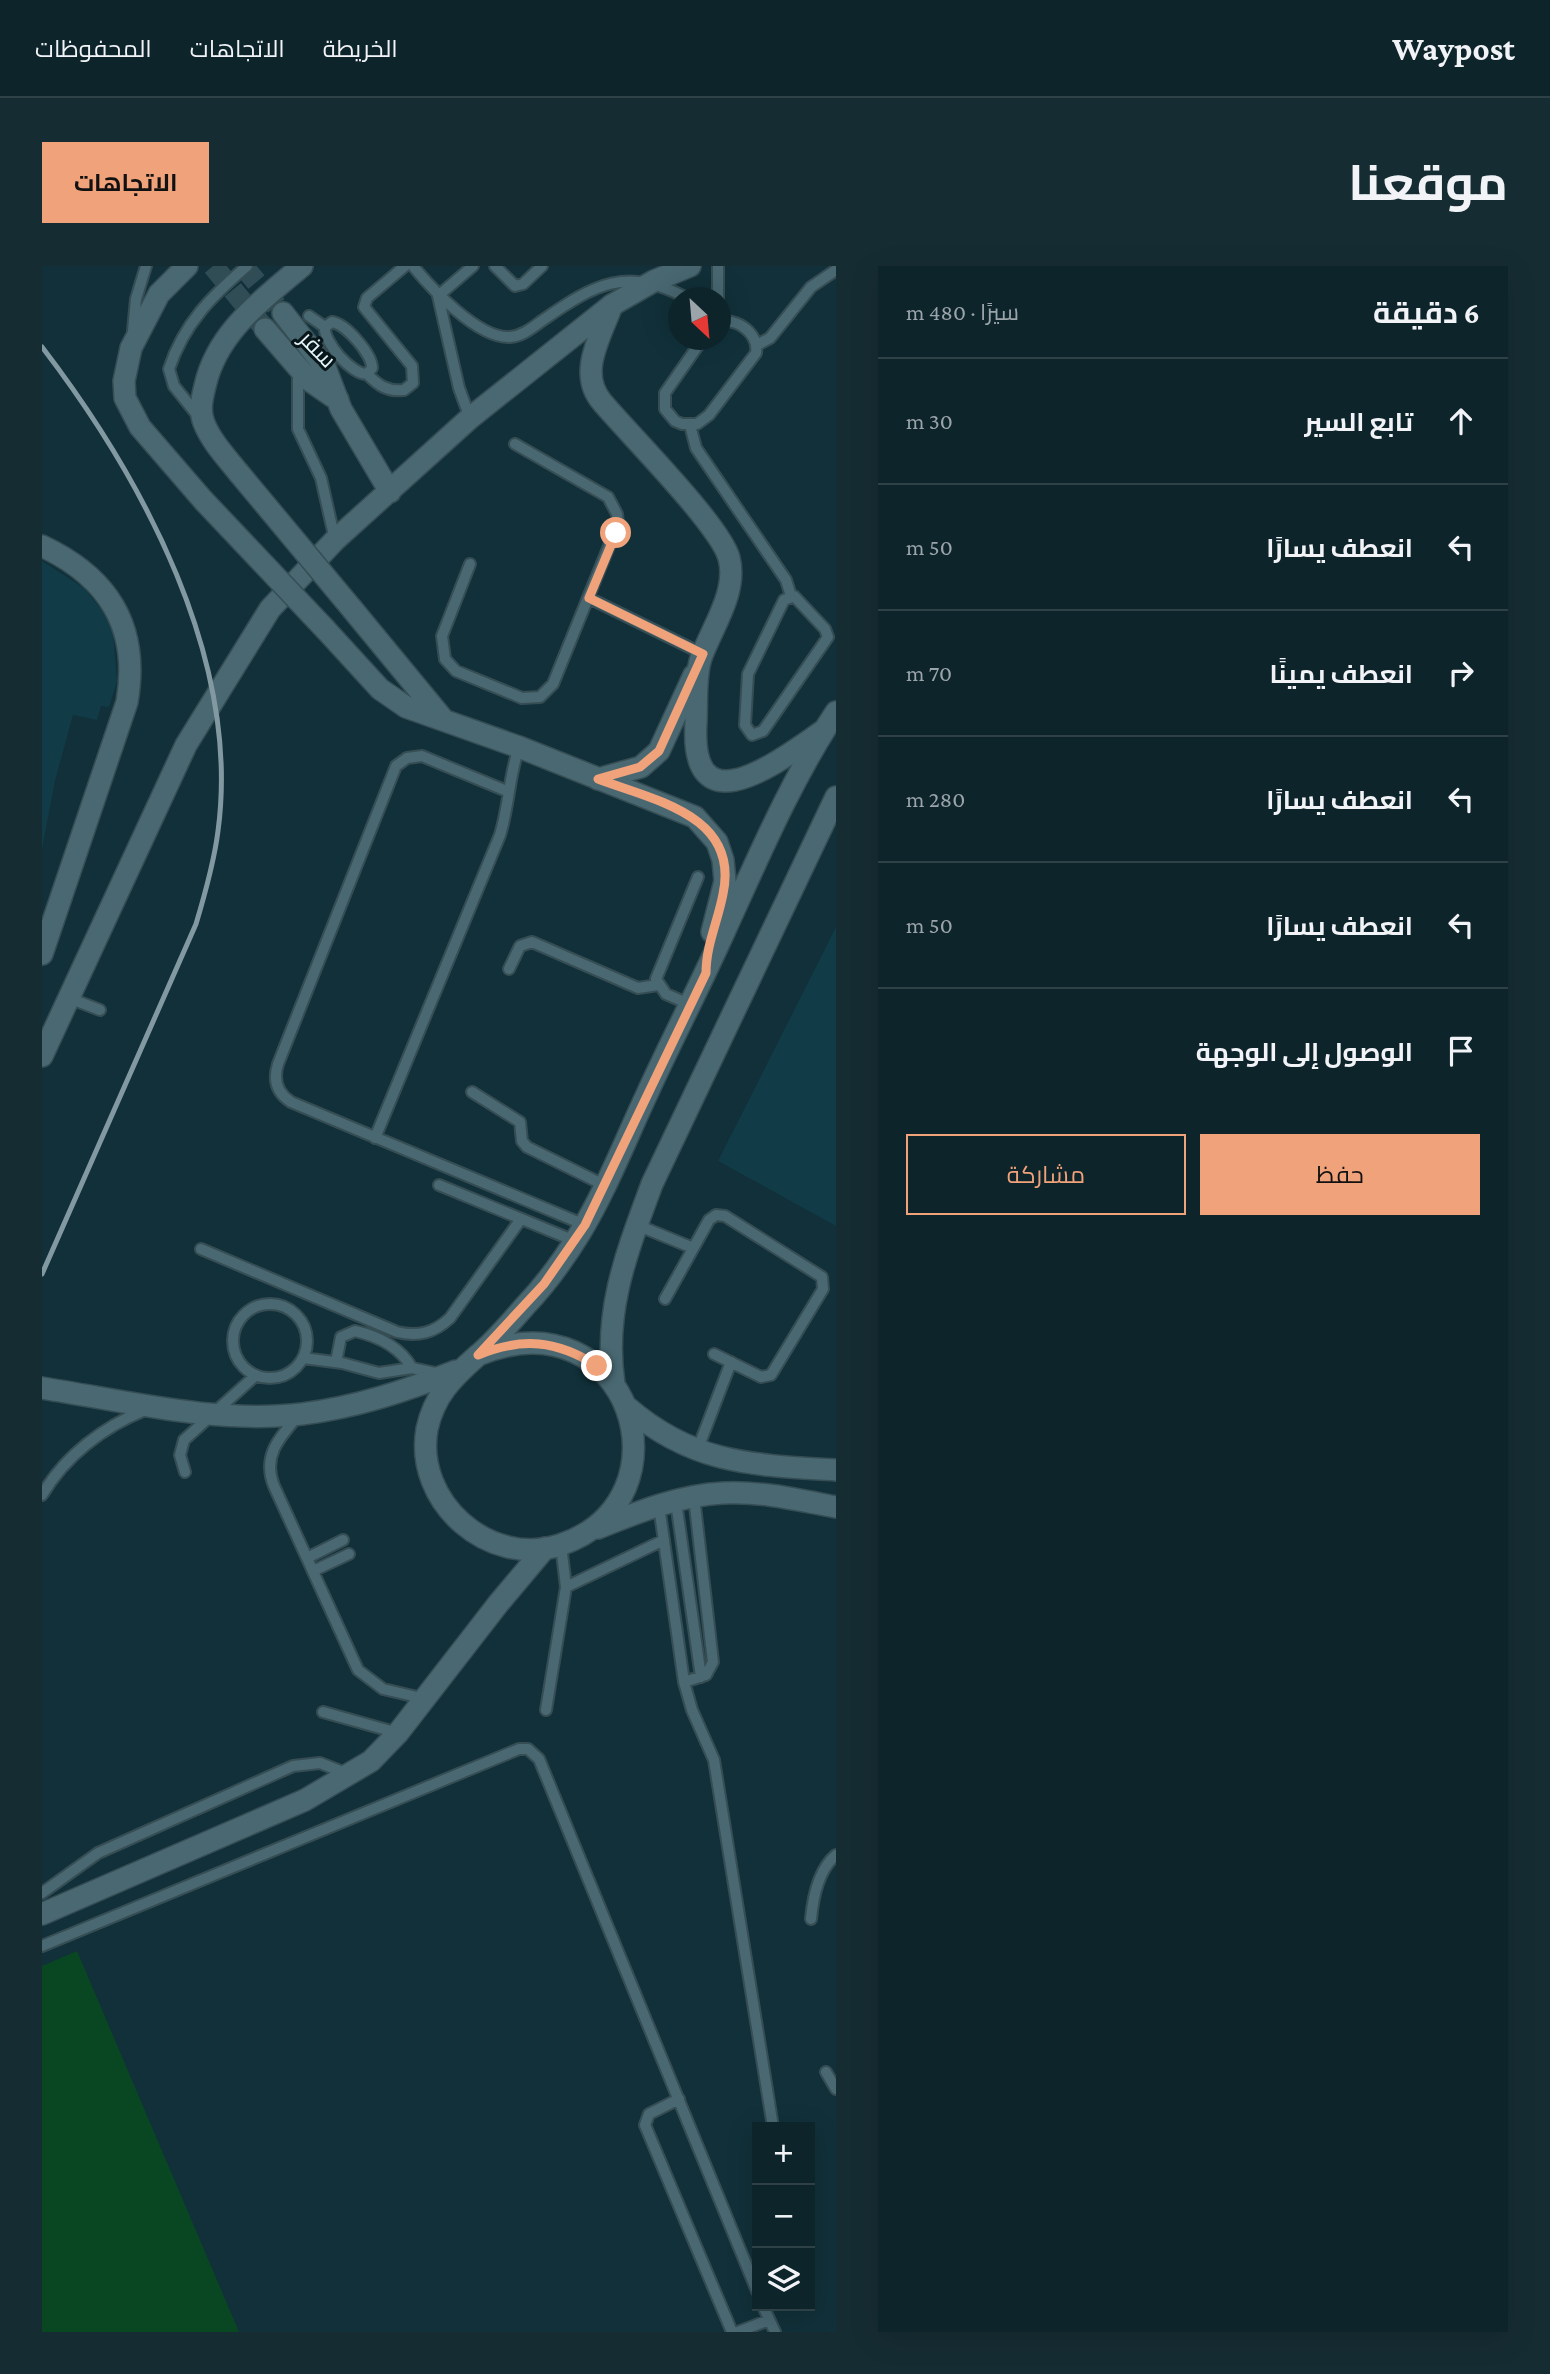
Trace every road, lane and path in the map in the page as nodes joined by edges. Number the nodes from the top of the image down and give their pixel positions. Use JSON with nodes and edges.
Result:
{"nodes":[{"id":1,"x":146,"y":266,"type":"edge"},
{"id":2,"x":187,"y":266,"type":"edge"},
{"id":3,"x":247,"y":266,"type":"edge"},
{"id":4,"x":302,"y":266,"type":"edge"},
{"id":5,"x":405,"y":266,"type":"edge"},
{"id":6,"x":413,"y":266,"type":"edge"},
{"id":7,"x":473,"y":266,"type":"edge"},
{"id":8,"x":495,"y":266,"type":"edge"},
{"id":9,"x":542,"y":266,"type":"edge"},
{"id":10,"x":690,"y":266,"type":"edge"},
{"id":11,"x":718,"y":266,"type":"edge"},
{"id":12,"x":836,"y":270,"type":"edge"},
{"id":13,"x":654,"y":281,"type":"junction"},
{"id":14,"x":718,"y":287,"type":"edge"},
{"id":15,"x":668,"y":288,"type":"edge"},
{"id":16,"x":438,"y":296,"type":"junction"},
{"id":17,"x":612,"y":306,"type":"junction"},
{"id":18,"x":283,"y":313,"type":"tunnel mouth"},
{"id":19,"x":309,"y":316,"type":"dead end"},
{"id":20,"x":731,"y":322,"type":"edge"},
{"id":21,"x":325,"y":327,"type":"junction"},
{"id":22,"x":265,"y":329,"type":"tunnel mouth"},
{"id":23,"x":757,"y":345,"type":"junction"},
{"id":24,"x":131,"y":348,"type":"junction"},
{"id":25,"x":695,"y":350,"type":"edge"},
{"id":26,"x":298,"y":368,"type":"junction"},
{"id":27,"x":367,"y":374,"type":"junction"},
{"id":28,"x":338,"y":400,"type":"junction"},
{"id":29,"x":470,"y":418,"type":"junction"},
{"id":30,"x":203,"y":421,"type":"junction"},
{"id":31,"x":690,"y":425,"type":"junction"},
{"id":32,"x":515,"y":444,"type":"dead end"},
{"id":33,"x":390,"y":492,"type":"junction"},
{"id":34,"x":335,"y":540,"type":"junction"},
{"id":35,"x":42,"y":546,"type":"edge"},
{"id":36,"x":470,"y":564,"type":"dead end"},
{"id":37,"x":791,"y":596,"type":"junction"},
{"id":38,"x":589,"y":598,"type":"junction"},
{"id":39,"x":702,"y":657,"type":"junction"},
{"id":40,"x":836,"y":712,"type":"edge"},
{"id":41,"x":443,"y":719,"type":"junction"},
{"id":42,"x":823,"y":731,"type":"junction"},
{"id":43,"x":519,"y":747,"type":"junction"},
{"id":44,"x":598,"y":779,"type":"junction"},
{"id":45,"x":509,"y":792,"type":"junction"},
{"id":46,"x":836,"y":797,"type":"edge"},
{"id":47,"x":698,"y":877,"type":"dead end"},
{"id":48,"x":42,"y":954,"type":"edge"},
{"id":49,"x":509,"y":969,"type":"dead end"},
{"id":50,"x":706,"y":973,"type":"junction"},
{"id":51,"x":658,"y":985,"type":"junction"},
{"id":52,"x":69,"y":999,"type":"junction"},
{"id":53,"x":691,"y":1005,"type":"junction"},
{"id":54,"x":100,"y":1010,"type":"dead end"},
{"id":55,"x":42,"y":1056,"type":"edge"},
{"id":56,"x":472,"y":1092,"type":"dead end"},
{"id":57,"x":375,"y":1138,"type":"junction"},
{"id":58,"x":439,"y":1185,"type":"dead end"},
{"id":59,"x":604,"y":1185,"type":"junction"},
{"id":60,"x":521,"y":1219,"type":"junction"},
{"id":61,"x":637,"y":1225,"type":"junction"},
{"id":62,"x":580,"y":1233,"type":"junction"},
{"id":63,"x":693,"y":1248,"type":"junction"},
{"id":64,"x":201,"y":1249,"type":"dead end"},
{"id":65,"x":664,"y":1299,"type":"dead end"},
{"id":66,"x":714,"y":1354,"type":"dead end"},
{"id":67,"x":478,"y":1355,"type":"junction"},
{"id":68,"x":303,"y":1358,"type":"junction"},
{"id":69,"x":335,"y":1362,"type":"junction"},
{"id":70,"x":731,"y":1362,"type":"junction"},
{"id":71,"x":412,"y":1368,"type":"junction"},
{"id":72,"x":452,"y":1373,"type":"junction"},
{"id":73,"x":255,"y":1376,"type":"junction"},
{"id":74,"x":614,"y":1384,"type":"junction"},
{"id":75,"x":42,"y":1388,"type":"edge"},
{"id":76,"x":154,"y":1406,"type":"junction"},
{"id":77,"x":627,"y":1407,"type":"junction"},
{"id":78,"x":211,"y":1413,"type":"junction"},
{"id":79,"x":299,"y":1414,"type":"junction"},
{"id":80,"x":697,"y":1451,"type":"junction"},
{"id":81,"x":836,"y":1470,"type":"edge"},
{"id":82,"x":185,"y":1472,"type":"dead end"},
{"id":83,"x":42,"y":1495,"type":"edge"},
{"id":84,"x":676,"y":1501,"type":"junction"},
{"id":85,"x":836,"y":1507,"type":"edge"},
{"id":86,"x":587,"y":1532,"type":"junction"},
{"id":87,"x":664,"y":1540,"type":"junction"},
{"id":88,"x":343,"y":1541,"type":"dead end"},
{"id":89,"x":553,"y":1546,"type":"junction"},
{"id":90,"x":349,"y":1555,"type":"dead end"},
{"id":91,"x":307,"y":1558,"type":"junction"},
{"id":92,"x":313,"y":1572,"type":"junction"},
{"id":93,"x":566,"y":1587,"type":"junction"},
{"id":94,"x":701,"y":1677,"type":"junction"},
{"id":95,"x":684,"y":1682,"type":"junction"},
{"id":96,"x":426,"y":1699,"type":"junction"},
{"id":97,"x":546,"y":1710,"type":"dead end"},
{"id":98,"x":323,"y":1712,"type":"dead end"},
{"id":99,"x":398,"y":1733,"type":"junction"},
{"id":100,"x":350,"y":1775,"type":"junction"},
{"id":101,"x":836,"y":1855,"type":"edge"},
{"id":102,"x":42,"y":1893,"type":"edge"},
{"id":103,"x":42,"y":1914,"type":"edge"},
{"id":104,"x":811,"y":1919,"type":"dead end"},
{"id":105,"x":42,"y":1946,"type":"edge"},
{"id":106,"x":826,"y":2072,"type":"dead end"},
{"id":107,"x":836,"y":2089,"type":"edge"},
{"id":108,"x":679,"y":2099,"type":"junction"},
{"id":109,"x":772,"y":2122,"type":"edge"},
{"id":110,"x":752,"y":2279,"type":"edge"},
{"id":111,"x":765,"y":2311,"type":"edge"},
{"id":112,"x":769,"y":2320,"type":"junction"},
{"id":113,"x":732,"y":2332,"type":"edge"},
{"id":114,"x":738,"y":2332,"type":"edge"},
{"id":115,"x":775,"y":2332,"type":"edge"}],
"edges":[{"from":1,"to":24,"type":"lane"},
{"from":2,"to":24,"type":"main road"},
{"from":3,"to":30,"type":"lane"},
{"from":4,"to":30,"type":"main road"},
{"from":5,"to":27,"type":"lane"},
{"from":6,"to":16,"type":"lane"},
{"from":7,"to":16,"type":"lane"},
{"from":8,"to":9,"type":"lane"},
{"from":10,"to":13,"type":"main road"},
{"from":11,"to":14,"type":"lane"},
{"from":12,"to":23,"type":"lane"},
{"from":13,"to":15,"type":"lane"},
{"from":13,"to":16,"type":"lane"},
{"from":13,"to":17,"type":"main road"},
{"from":16,"to":29,"type":"lane"},
{"from":17,"to":29,"type":"main road"},
{"from":17,"to":39,"type":"main road"},
{"from":18,"to":28,"type":"main road"},
{"from":19,"to":21,"type":"lane"},
{"from":20,"to":23,"type":"lane"},
{"from":21,"to":27,"type":"lane"},
{"from":21,"to":27,"type":"lane"},
{"from":22,"to":26,"type":"main road","name":"سفر"},
{"from":23,"to":31,"type":"lane"},
{"from":24,"to":41,"type":"main road","bridge":true},
{"from":25,"to":31,"type":"lane"},
{"from":26,"to":28,"type":"main road","name":"سفر"},
{"from":26,"to":34,"type":"lane"},
{"from":28,"to":33,"type":"main road"},
{"from":29,"to":33,"type":"main road"},
{"from":30,"to":41,"type":"main road","bridge":true},
{"from":31,"to":37,"type":"lane"},
{"from":32,"to":38,"type":"lane"},
{"from":33,"to":34,"type":"main road"},
{"from":34,"to":52,"type":"main road"},
{"from":35,"to":48,"type":"main road"},
{"from":36,"to":38,"type":"lane"},
{"from":37,"to":37,"type":"lane"},
{"from":38,"to":39,"type":"lane"},
{"from":39,"to":42,"type":"main road"},
{"from":39,"to":44,"type":"main road"},
{"from":40,"to":42,"type":"main road"},
{"from":41,"to":43,"type":"main road"},
{"from":42,"to":50,"type":"main road"},
{"from":43,"to":44,"type":"main road"},
{"from":43,"to":45,"type":"lane"},
{"from":44,"to":50,"type":"main road"},
{"from":45,"to":57,"type":"lane"},
{"from":45,"to":57,"type":"lane"},
{"from":46,"to":61,"type":"main road"},
{"from":47,"to":51,"type":"lane"},
{"from":49,"to":51,"type":"lane"},
{"from":50,"to":53,"type":"main road"},
{"from":51,"to":53,"type":"lane"},
{"from":52,"to":54,"type":"lane"},
{"from":52,"to":55,"type":"main road"},
{"from":53,"to":59,"type":"main road"},
{"from":56,"to":59,"type":"lane"},
{"from":57,"to":62,"type":"lane"},
{"from":58,"to":60,"type":"lane"},
{"from":59,"to":62,"type":"main road"},
{"from":60,"to":62,"type":"lane"},
{"from":60,"to":64,"type":"lane"},
{"from":61,"to":63,"type":"lane"},
{"from":61,"to":74,"type":"main road"},
{"from":62,"to":67,"type":"main road"},
{"from":63,"to":65,"type":"lane"},
{"from":63,"to":70,"type":"lane"},
{"from":66,"to":70,"type":"lane"},
{"from":67,"to":72,"type":"main road"},
{"from":67,"to":74,"type":"main road"},
{"from":68,"to":69,"type":"lane"},
{"from":68,"to":73,"type":"lane"},
{"from":68,"to":73,"type":"lane"},
{"from":69,"to":71,"type":"lane"},
{"from":69,"to":71,"type":"lane"},
{"from":70,"to":80,"type":"lane"},
{"from":71,"to":72,"type":"lane"},
{"from":72,"to":79,"type":"main road"},
{"from":72,"to":89,"type":"main road"},
{"from":73,"to":78,"type":"lane"},
{"from":74,"to":77,"type":"main road"},
{"from":75,"to":76,"type":"main road"},
{"from":76,"to":78,"type":"main road"},
{"from":76,"to":83,"type":"lane"},
{"from":77,"to":80,"type":"main road"},
{"from":77,"to":86,"type":"main road"},
{"from":78,"to":79,"type":"main road"},
{"from":78,"to":82,"type":"lane"},
{"from":79,"to":91,"type":"lane"},
{"from":80,"to":81,"type":"main road"},
{"from":84,"to":85,"type":"main road"},
{"from":84,"to":86,"type":"main road"},
{"from":84,"to":87,"type":"lane"},
{"from":84,"to":94,"type":"lane"},
{"from":84,"to":94,"type":"lane"},
{"from":86,"to":89,"type":"main road"},
{"from":87,"to":93,"type":"lane"},
{"from":87,"to":95,"type":"lane"},
{"from":88,"to":91,"type":"lane"},
{"from":89,"to":93,"type":"lane"},
{"from":89,"to":96,"type":"main road"},
{"from":90,"to":92,"type":"lane"},
{"from":91,"to":92,"type":"lane"},
{"from":92,"to":96,"type":"lane"},
{"from":93,"to":97,"type":"lane"},
{"from":94,"to":95,"type":"lane"},
{"from":95,"to":109,"type":"lane"},
{"from":96,"to":99,"type":"main road"},
{"from":98,"to":99,"type":"lane"},
{"from":99,"to":100,"type":"main road"},
{"from":100,"to":102,"type":"lane"},
{"from":100,"to":103,"type":"main road"},
{"from":101,"to":104,"type":"lane"},
{"from":105,"to":108,"type":"lane"},
{"from":106,"to":107,"type":"lane"},
{"from":108,"to":110,"type":"lane"},
{"from":108,"to":113,"type":"lane"},
{"from":111,"to":112,"type":"lane"},
{"from":112,"to":114,"type":"lane"},
{"from":112,"to":115,"type":"lane"}]}
